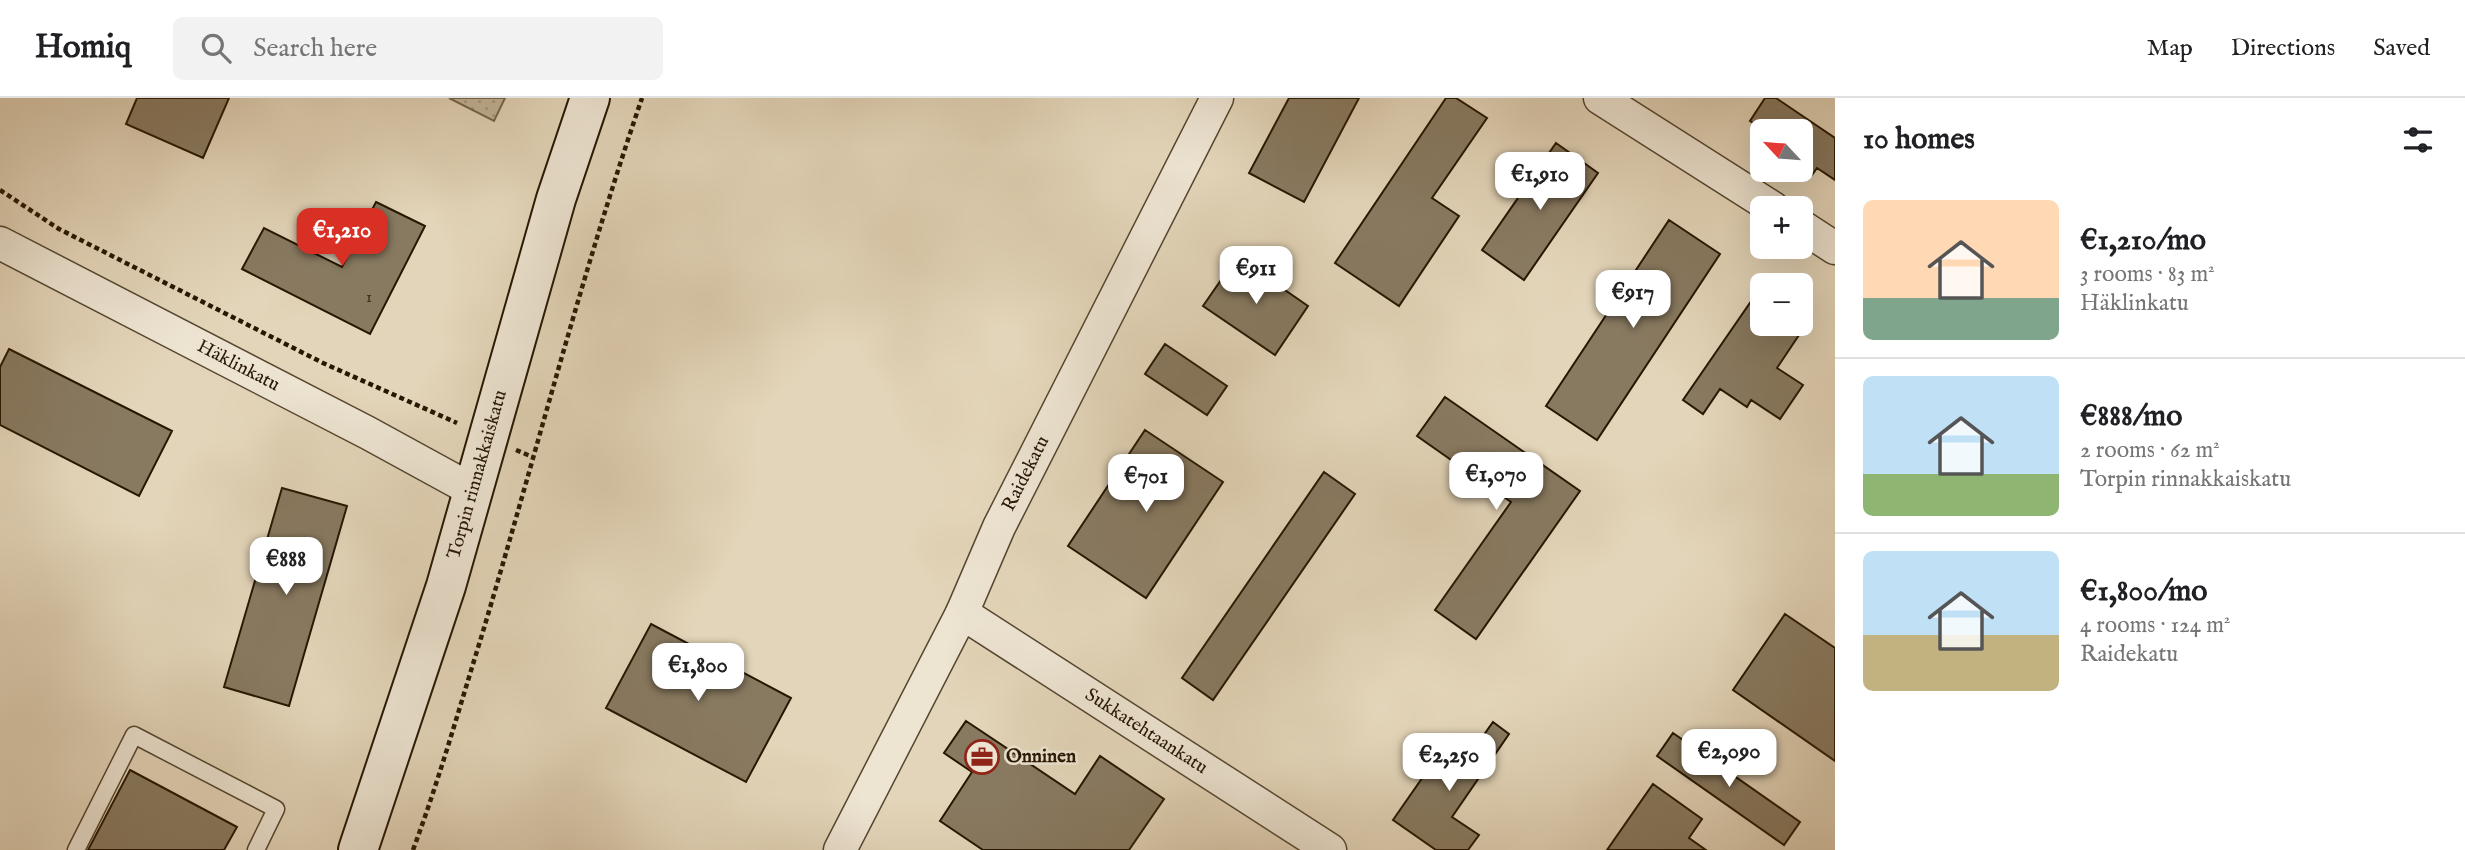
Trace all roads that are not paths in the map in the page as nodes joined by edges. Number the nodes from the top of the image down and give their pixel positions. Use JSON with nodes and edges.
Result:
{"nodes":[{"id":1,"x":590,"y":98,"type":"edge"},
{"id":2,"x":1217,"y":98,"type":"edge"},
{"id":3,"x":1600,"y":98,"type":"edge"},
{"id":4,"x":1754,"y":196,"type":"edge"},
{"id":5,"x":1813,"y":234,"type":"edge"},
{"id":6,"x":0,"y":243,"type":"edge"},
{"id":7,"x":1835,"y":248,"type":"edge"},
{"id":8,"x":474,"y":491,"type":"junction"},
{"id":9,"x":962,"y":613,"type":"junction"},
{"id":10,"x":76,"y":850,"type":"edge"},
{"id":11,"x":256,"y":850,"type":"edge"},
{"id":12,"x":358,"y":850,"type":"edge"},
{"id":13,"x":839,"y":850,"type":"edge"},
{"id":14,"x":1330,"y":850,"type":"edge"}],
"edges":[{"from":1,"to":8,"type":"main road","name":"Torpin rinnakkaiskatu"},
{"from":2,"to":9,"type":"street","name":"Raidekatu"},
{"from":3,"to":4,"type":"street"},
{"from":5,"to":7,"type":"street"},
{"from":6,"to":8,"type":"street","name":"Häklinkatu"},
{"from":8,"to":12,"type":"main road","name":"Torpin rinnakkaiskatu"},
{"from":9,"to":13,"type":"street","name":"Raidekatu"},
{"from":9,"to":14,"type":"street","name":"Sukkatehtaankatu"},
{"from":10,"to":11,"type":"lane"}]}
